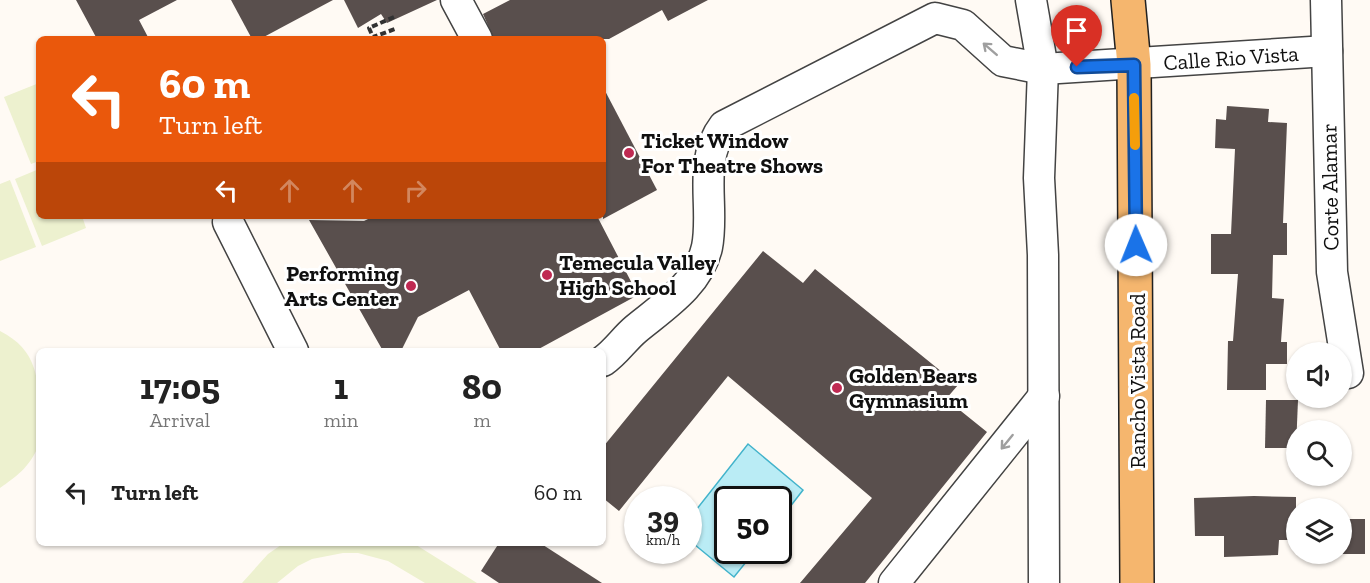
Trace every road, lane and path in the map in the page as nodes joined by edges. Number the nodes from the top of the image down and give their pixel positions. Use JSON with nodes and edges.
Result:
{"nodes":[{"id":1,"x":456,"y":0,"type":"edge"},
{"id":2,"x":1031,"y":0,"type":"edge"},
{"id":3,"x":1128,"y":0,"type":"edge"},
{"id":4,"x":1326,"y":0,"type":"edge"},
{"id":5,"x":394,"y":16,"type":"dead end"},
{"id":6,"x":395,"y":29,"type":"dead end"},
{"id":7,"x":373,"y":36,"type":"edge"},
{"id":8,"x":376,"y":36,"type":"edge"},
{"id":9,"x":475,"y":36,"type":"edge"},
{"id":10,"x":1327,"y":51,"type":"junction"},
{"id":11,"x":1134,"y":65,"type":"junction"},
{"id":12,"x":1043,"y":69,"type":"junction"},
{"id":13,"x":228,"y":222,"type":"dead end"},
{"id":14,"x":1343,"y":342,"type":"edge"},
{"id":15,"x":291,"y":348,"type":"edge"},
{"id":16,"x":606,"y":358,"type":"edge"},
{"id":17,"x":1044,"y":396,"type":"junction"},
{"id":18,"x":894,"y":583,"type":"edge"},
{"id":19,"x":1044,"y":583,"type":"edge"},
{"id":20,"x":1137,"y":583,"type":"edge"}],
"edges":[{"from":1,"to":9,"type":"street"},
{"from":2,"to":12,"type":"street"},
{"from":3,"to":11,"type":"main road","name":"Rancho Vista Road"},
{"from":4,"to":10,"type":"street","name":"Corte Alamar"},
{"from":5,"to":7,"type":"path"},
{"from":6,"to":8,"type":"path"},
{"from":10,"to":11,"type":"street","name":"Calle Rio Vista"},
{"from":10,"to":14,"type":"street","name":"Corte Alamar"},
{"from":11,"to":12,"type":"street","name":"Calle Rio Vista"},
{"from":11,"to":20,"type":"main road","name":"Rancho Vista Road"},
{"from":12,"to":16,"type":"street","name":"Calle Rio Vista","one_way":true},
{"from":12,"to":17,"type":"street"},
{"from":13,"to":15,"type":"street"},
{"from":17,"to":18,"type":"street","one_way":true},
{"from":17,"to":19,"type":"street"}]}
